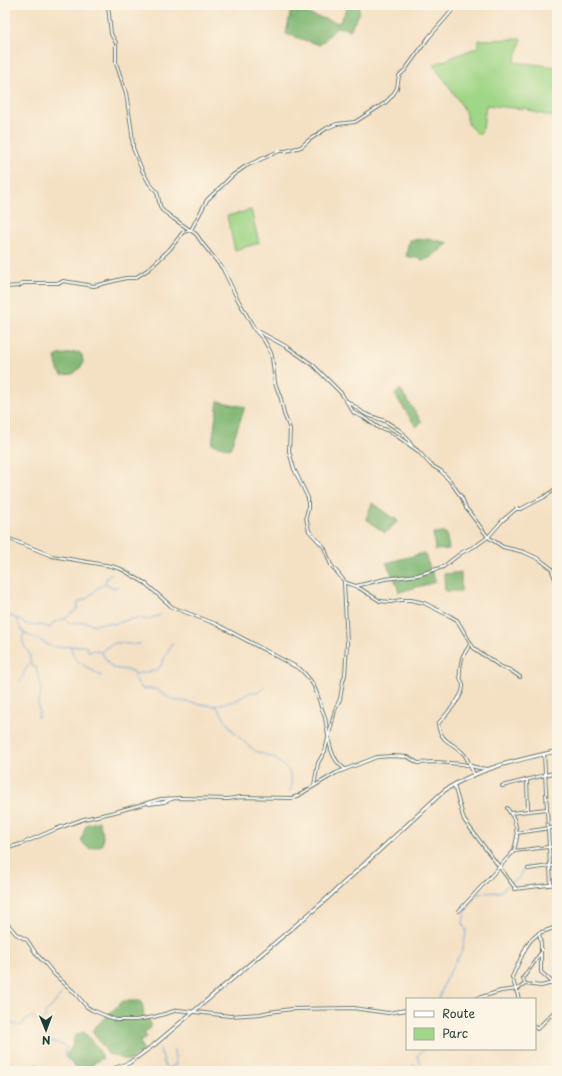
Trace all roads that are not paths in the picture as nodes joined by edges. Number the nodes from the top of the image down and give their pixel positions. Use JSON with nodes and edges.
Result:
{"nodes":[{"id":1,"x":108,"y":5,"type":"edge"},
{"id":2,"x":457,"y":5,"type":"edge"},
{"id":3,"x":191,"y":230,"type":"junction"},
{"id":4,"x":5,"y":287,"type":"edge"},
{"id":5,"x":255,"y":330,"type":"junction"},
{"id":6,"x":346,"y":400,"type":"junction"},
{"id":7,"x":413,"y":447,"type":"junction"},
{"id":8,"x":557,"y":488,"type":"edge"},
{"id":9,"x":5,"y":537,"type":"edge"},
{"id":10,"x":488,"y":537,"type":"junction"},
{"id":11,"x":344,"y":580,"type":"junction"},
{"id":12,"x":557,"y":584,"type":"edge"},
{"id":13,"x":356,"y":586,"type":"junction"},
{"id":14,"x":470,"y":642,"type":"junction"},
{"id":15,"x":520,"y":677,"type":"dead end"},
{"id":16,"x":328,"y":736,"type":"junction"},
{"id":17,"x":557,"y":751,"type":"edge"},
{"id":18,"x":544,"y":754,"type":"junction"},
{"id":19,"x":470,"y":766,"type":"junction"},
{"id":20,"x":346,"y":769,"type":"junction"},
{"id":21,"x":487,"y":769,"type":"junction"},
{"id":22,"x":557,"y":772,"type":"edge"},
{"id":23,"x":474,"y":774,"type":"junction"},
{"id":24,"x":545,"y":775,"type":"junction"},
{"id":25,"x":527,"y":780,"type":"junction"},
{"id":26,"x":454,"y":785,"type":"junction"},
{"id":27,"x":314,"y":786,"type":"junction"},
{"id":28,"x":502,"y":786,"type":"dead end"},
{"id":29,"x":507,"y":808,"type":"dead end"},
{"id":30,"x":547,"y":809,"type":"junction"},
{"id":31,"x":528,"y":811,"type":"junction"},
{"id":32,"x":511,"y":813,"type":"junction"},
{"id":33,"x":557,"y":827,"type":"edge"},
{"id":34,"x":548,"y":828,"type":"junction"},
{"id":35,"x":517,"y":832,"type":"junction"},
{"id":36,"x":557,"y":846,"type":"edge"},
{"id":37,"x":549,"y":847,"type":"junction"},
{"id":38,"x":5,"y":849,"type":"edge"},
{"id":39,"x":514,"y":851,"type":"junction"},
{"id":40,"x":557,"y":865,"type":"edge"},
{"id":41,"x":550,"y":866,"type":"junction"},
{"id":42,"x":500,"y":868,"type":"junction"},
{"id":43,"x":528,"y":869,"type":"dead end"},
{"id":44,"x":551,"y":884,"type":"junction"},
{"id":45,"x":557,"y":884,"type":"edge"},
{"id":46,"x":459,"y":911,"type":"dead end"},
{"id":47,"x":5,"y":921,"type":"edge"},
{"id":48,"x":557,"y":927,"type":"edge"},
{"id":49,"x":539,"y":933,"type":"junction"},
{"id":50,"x":541,"y":953,"type":"junction"},
{"id":51,"x":552,"y":982,"type":"junction"},
{"id":52,"x":557,"y":982,"type":"edge"},
{"id":53,"x":525,"y":984,"type":"junction"},
{"id":54,"x":516,"y":990,"type":"junction"},
{"id":55,"x":477,"y":998,"type":"edge"},
{"id":56,"x":519,"y":998,"type":"edge"},
{"id":57,"x":557,"y":1009,"type":"edge"},
{"id":58,"x":406,"y":1010,"type":"edge"},
{"id":59,"x":194,"y":1012,"type":"junction"},
{"id":60,"x":536,"y":1028,"type":"edge"},
{"id":61,"x":35,"y":1068,"type":"dead end"},
{"id":62,"x":39,"y":1071,"type":"edge"},
{"id":63,"x":107,"y":1071,"type":"edge"}],
"edges":[{"from":1,"to":3,"type":"street"},
{"from":2,"to":3,"type":"street"},
{"from":3,"to":4,"type":"street"},
{"from":3,"to":5,"type":"street"},
{"from":5,"to":6,"type":"street"},
{"from":5,"to":11,"type":"street"},
{"from":6,"to":7,"type":"street"},
{"from":6,"to":7,"type":"street"},
{"from":7,"to":10,"type":"street"},
{"from":8,"to":10,"type":"street"},
{"from":9,"to":16,"type":"street"},
{"from":10,"to":12,"type":"street"},
{"from":10,"to":13,"type":"street"},
{"from":11,"to":13,"type":"street"},
{"from":11,"to":16,"type":"street"},
{"from":13,"to":14,"type":"street"},
{"from":14,"to":15,"type":"street"},
{"from":14,"to":19,"type":"street"},
{"from":16,"to":20,"type":"street"},
{"from":16,"to":27,"type":"street"},
{"from":17,"to":18,"type":"street"},
{"from":18,"to":21,"type":"street"},
{"from":18,"to":24,"type":"street"},
{"from":19,"to":20,"type":"street"},
{"from":19,"to":21,"type":"street"},
{"from":19,"to":23,"type":"street"},
{"from":20,"to":27,"type":"street"},
{"from":21,"to":23,"type":"street"},
{"from":22,"to":24,"type":"street"},
{"from":23,"to":26,"type":"street"},
{"from":24,"to":25,"type":"street"},
{"from":24,"to":30,"type":"street"},
{"from":25,"to":28,"type":"street"},
{"from":25,"to":31,"type":"street"},
{"from":26,"to":42,"type":"street"},
{"from":26,"to":59,"type":"street"},
{"from":27,"to":38,"type":"street"},
{"from":29,"to":32,"type":"street"},
{"from":30,"to":31,"type":"street"},
{"from":30,"to":34,"type":"street"},
{"from":31,"to":32,"type":"street"},
{"from":32,"to":35,"type":"street"},
{"from":33,"to":34,"type":"street"},
{"from":34,"to":35,"type":"street"},
{"from":34,"to":37,"type":"street"},
{"from":35,"to":39,"type":"street"},
{"from":36,"to":37,"type":"street"},
{"from":37,"to":39,"type":"street"},
{"from":37,"to":41,"type":"street"},
{"from":39,"to":42,"type":"street"},
{"from":40,"to":41,"type":"street"},
{"from":41,"to":43,"type":"street"},
{"from":41,"to":44,"type":"street"},
{"from":42,"to":44,"type":"street"},
{"from":42,"to":46,"type":"street"},
{"from":44,"to":45,"type":"street"},
{"from":47,"to":59,"type":"street"},
{"from":48,"to":49,"type":"street"},
{"from":49,"to":50,"type":"street"},
{"from":49,"to":54,"type":"street"},
{"from":50,"to":51,"type":"street"},
{"from":50,"to":53,"type":"street"},
{"from":51,"to":52,"type":"street"},
{"from":51,"to":53,"type":"street"},
{"from":53,"to":54,"type":"street"},
{"from":54,"to":55,"type":"street"},
{"from":54,"to":56,"type":"street"},
{"from":57,"to":60,"type":"street"},
{"from":58,"to":59,"type":"street"},
{"from":59,"to":63,"type":"street"},
{"from":61,"to":62,"type":"street"}]}
